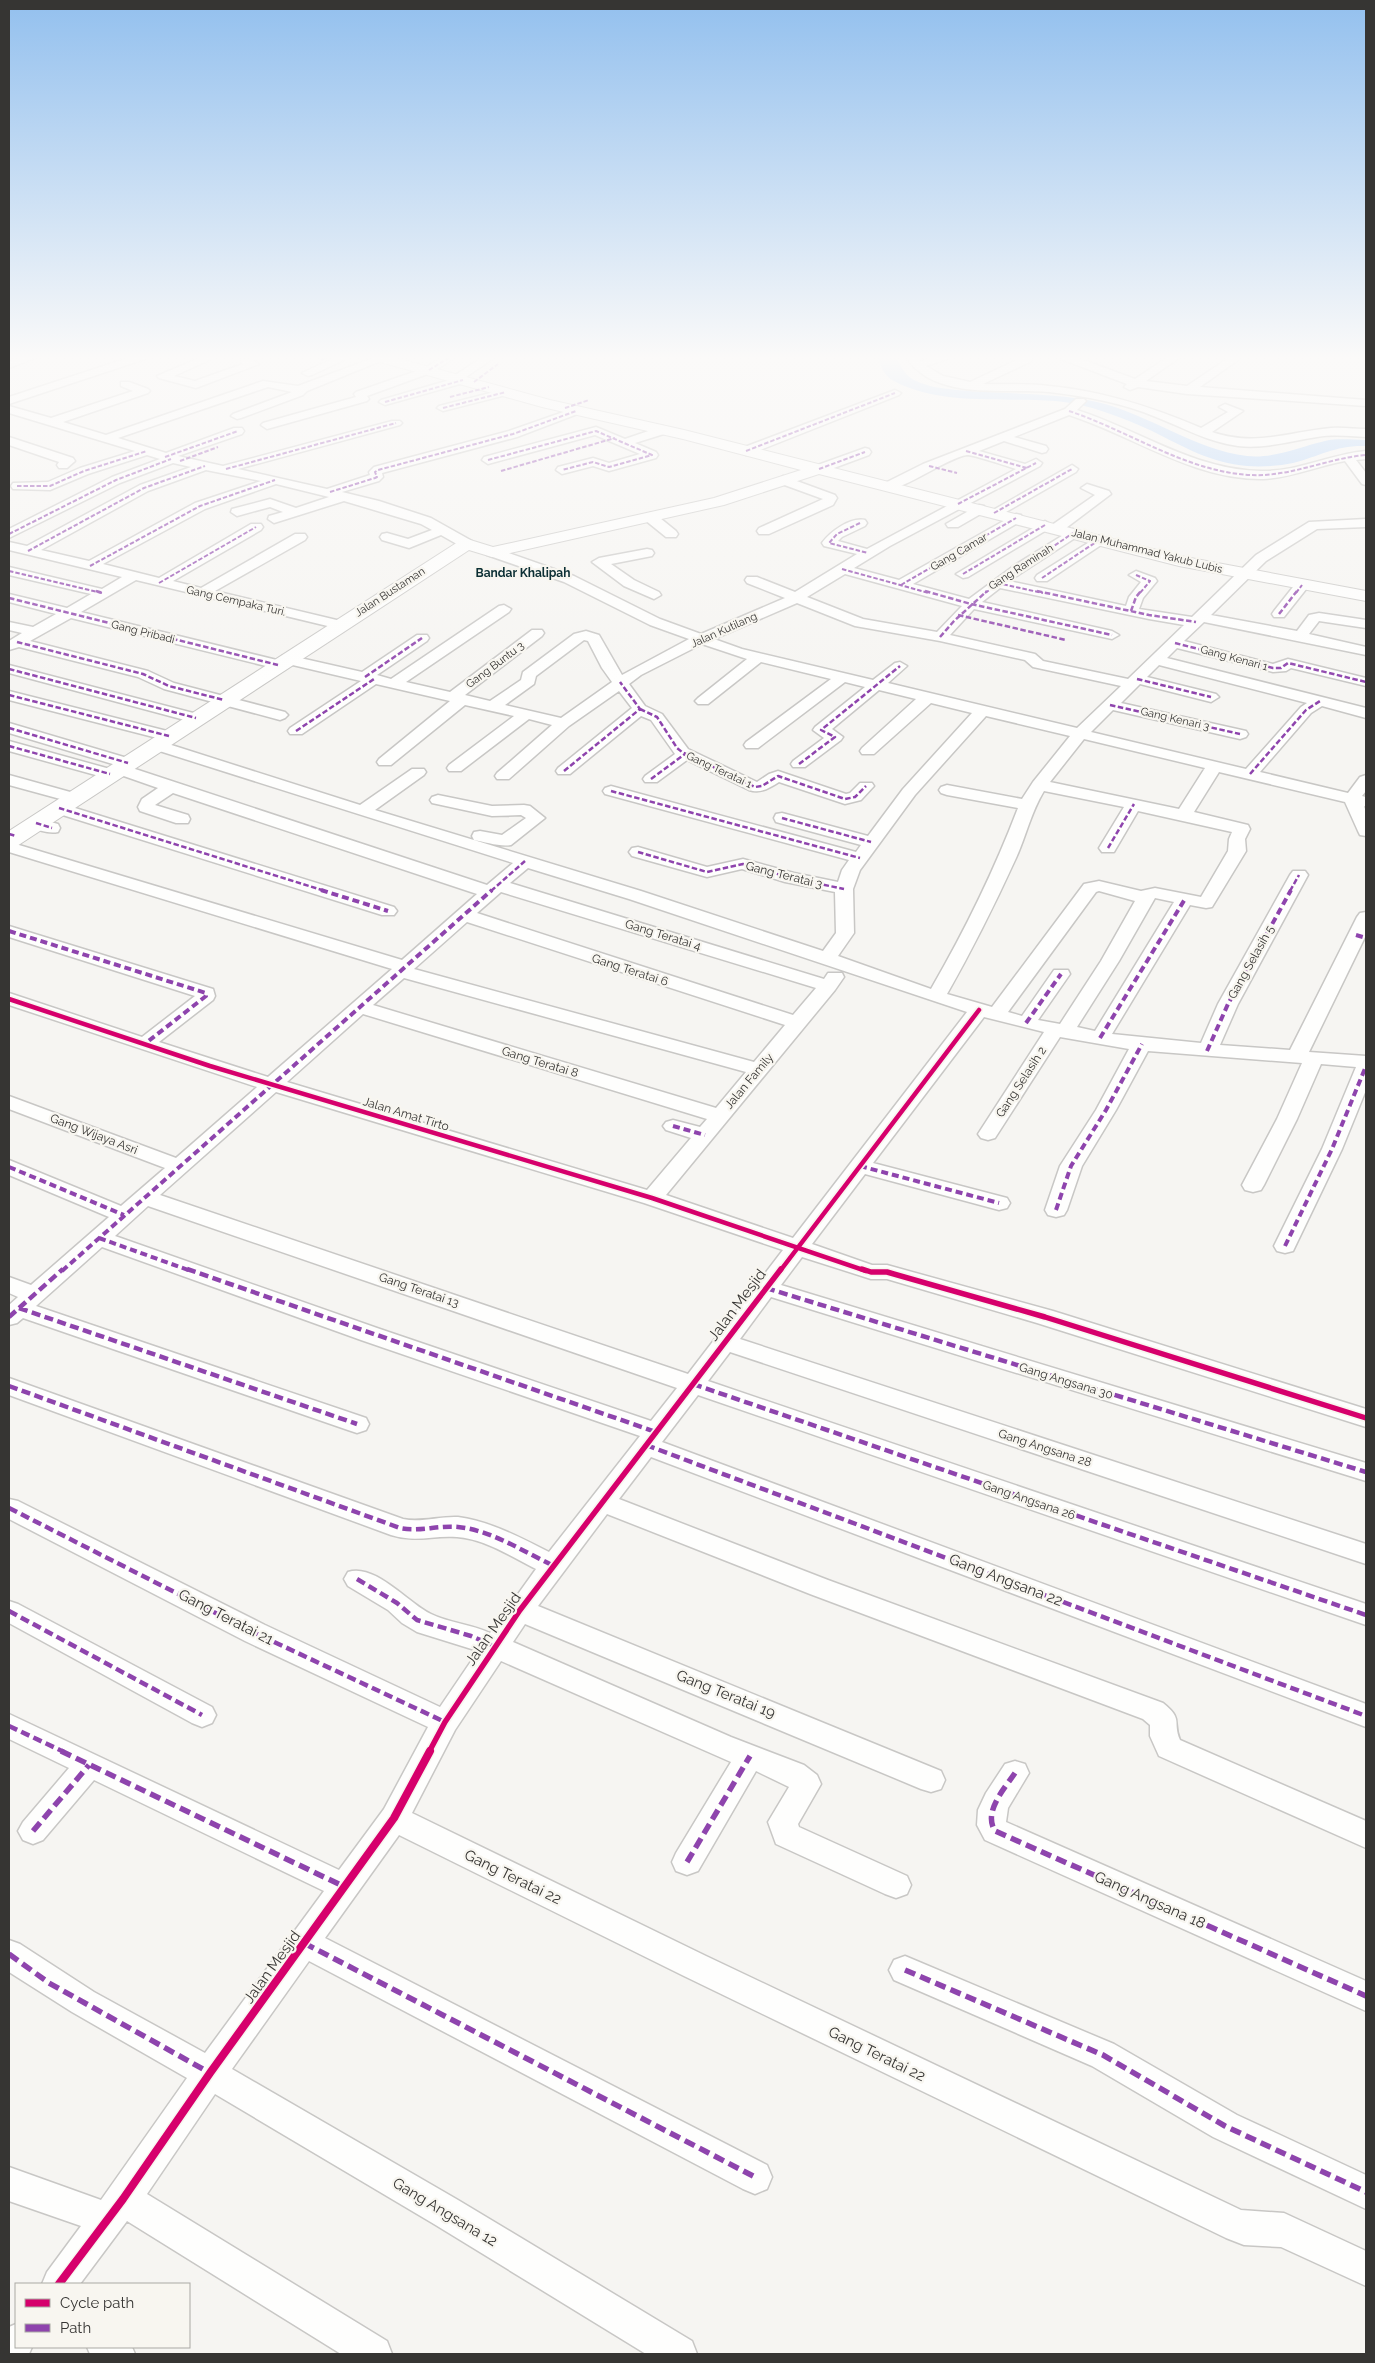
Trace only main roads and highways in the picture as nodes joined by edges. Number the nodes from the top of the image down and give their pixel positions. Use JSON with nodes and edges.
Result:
{"nodes":[{"id":1,"x":812,"y":467,"type":"edge"},
{"id":2,"x":819,"y":469,"type":"junction"},
{"id":3,"x":1366,"y":596,"type":"edge"},
{"id":4,"x":11,"y":839,"type":"edge"}],
"edges":[{"from":1,"to":2,"type":"main road","name":"Jalan Muhammad Yakub Lubis"},
{"from":2,"to":3,"type":"main road","name":"Jalan Muhammad Yakub Lubis"},
{"from":2,"to":4,"type":"main road","name":"Jalan Bustaman"}]}
